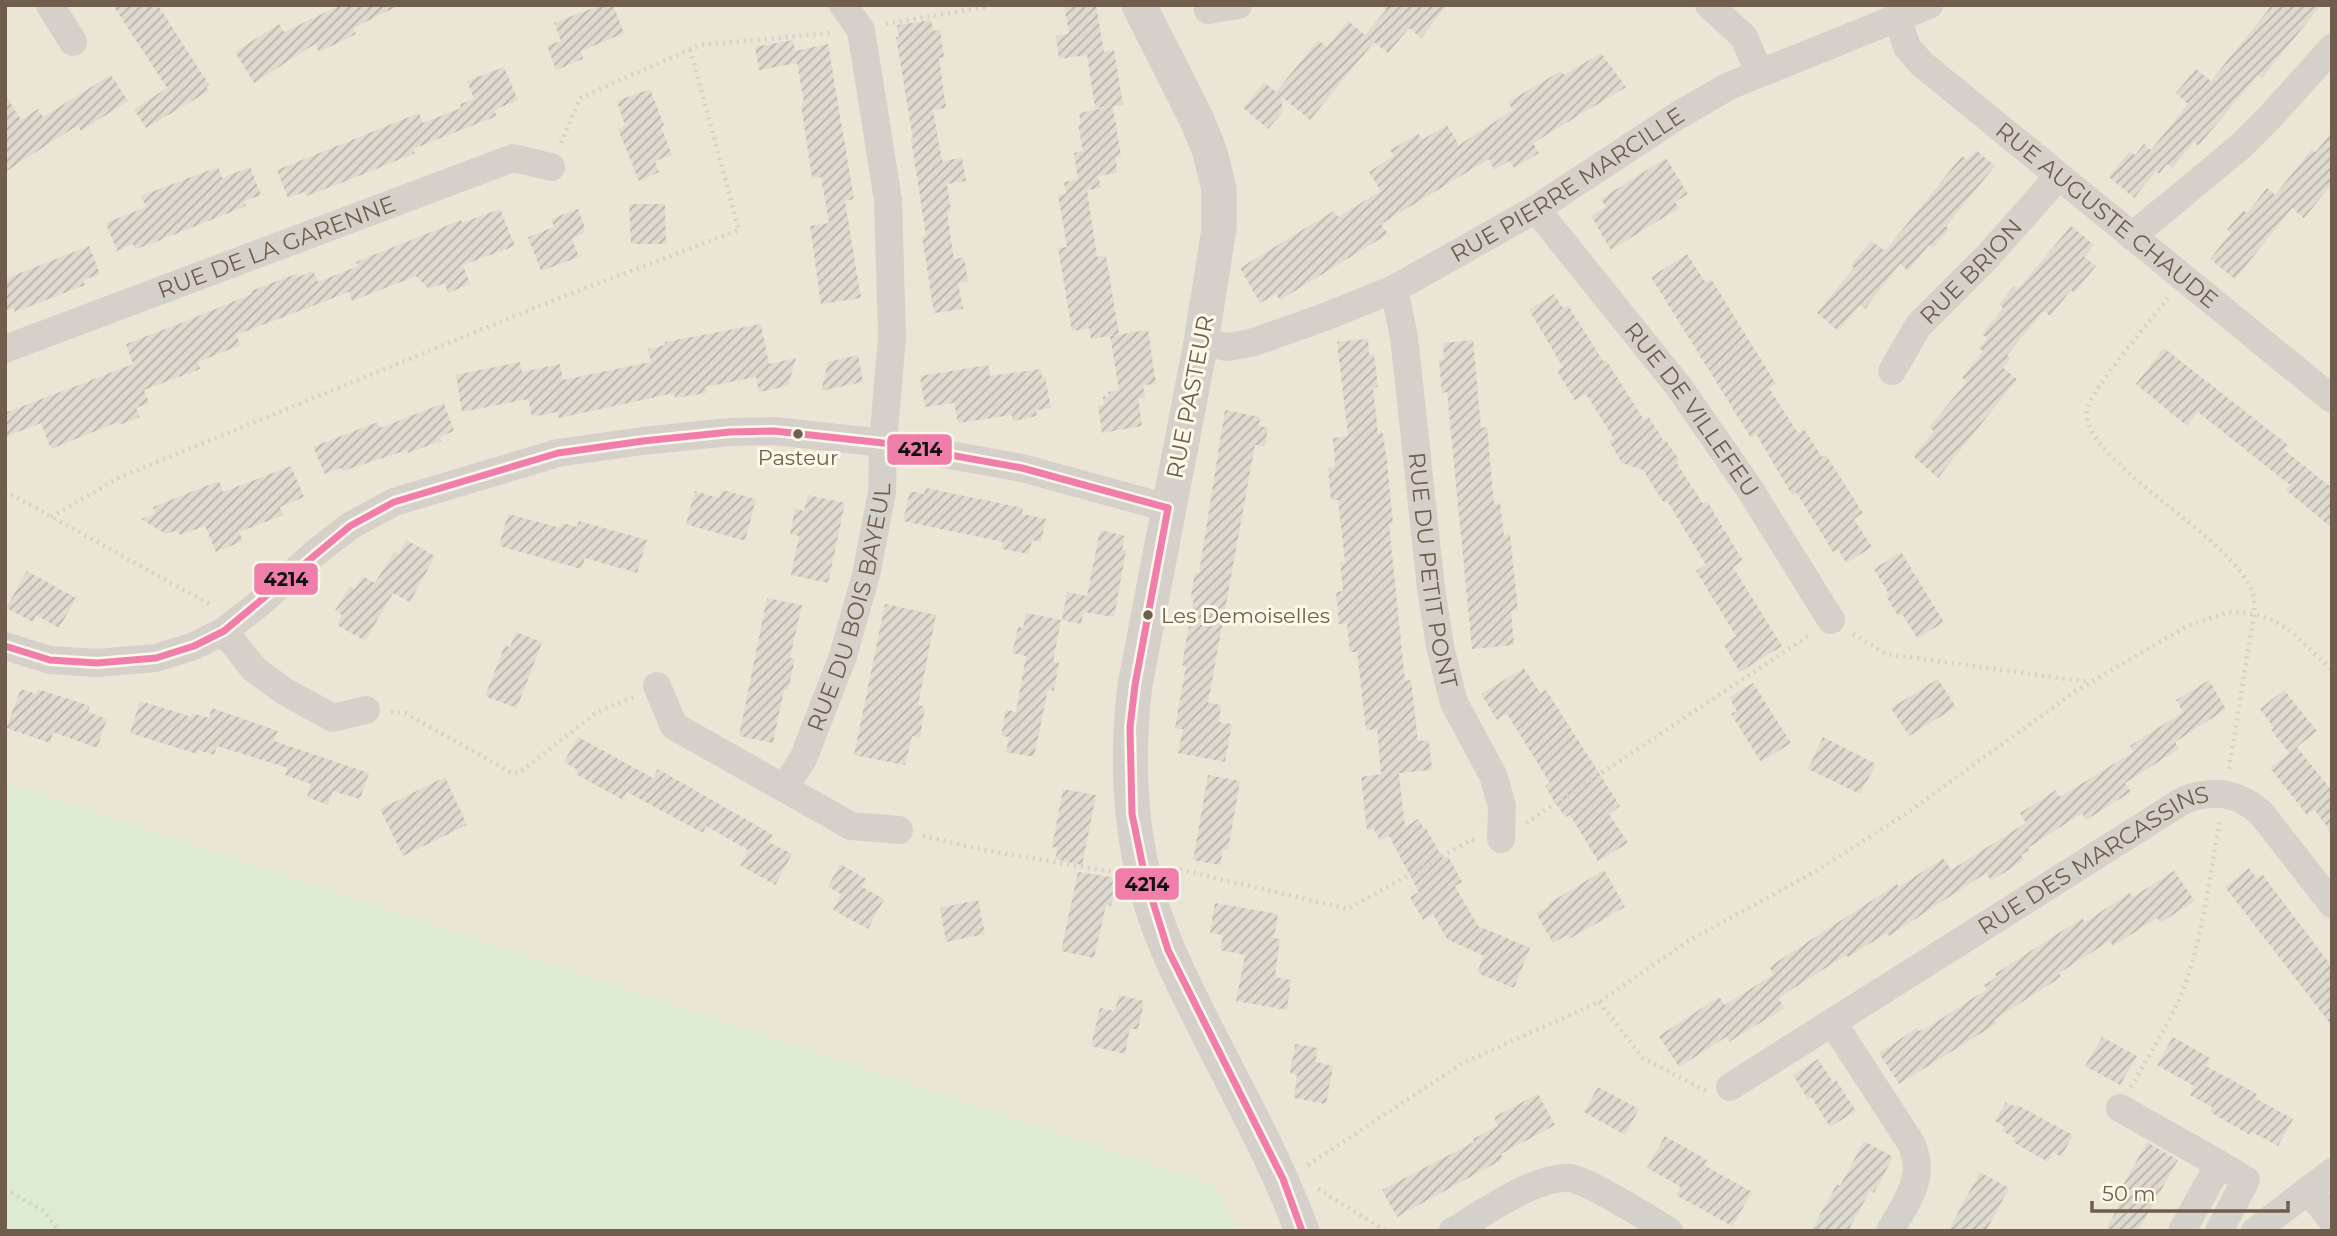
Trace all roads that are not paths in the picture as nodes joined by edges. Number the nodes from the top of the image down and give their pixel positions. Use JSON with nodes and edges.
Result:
{"nodes":[{"id":1,"x":50,"y":5,"type":"edge"},
{"id":2,"x":843,"y":5,"type":"edge"},
{"id":3,"x":1139,"y":5,"type":"edge"},
{"id":4,"x":1238,"y":5,"type":"edge"},
{"id":5,"x":1709,"y":5,"type":"edge"},
{"id":6,"x":1929,"y":5,"type":"edge"},
{"id":7,"x":1208,"y":10,"type":"dead end"},
{"id":8,"x":1897,"y":18,"type":"junction"},
{"id":9,"x":73,"y":42,"type":"dead end"},
{"id":10,"x":2332,"y":48,"type":"edge"},
{"id":11,"x":1759,"y":72,"type":"junction"},
{"id":12,"x":551,"y":167,"type":"road end"},
{"id":13,"x":2058,"y":177,"type":"junction"},
{"id":14,"x":1536,"y":209,"type":"junction"},
{"id":15,"x":2132,"y":236,"type":"junction"},
{"id":16,"x":1394,"y":289,"type":"junction"},
{"id":17,"x":1201,"y":342,"type":"junction"},
{"id":18,"x":5,"y":349,"type":"edge"},
{"id":19,"x":1892,"y":371,"type":"dead end"},
{"id":20,"x":2332,"y":399,"type":"edge"},
{"id":21,"x":883,"y":443,"type":"junction"},
{"id":22,"x":1168,"y":508,"type":"junction"},
{"id":23,"x":1831,"y":620,"type":"road end"},
{"id":24,"x":231,"y":626,"type":"junction"},
{"id":25,"x":5,"y":646,"type":"edge"},
{"id":26,"x":657,"y":687,"type":"road end"},
{"id":27,"x":366,"y":710,"type":"road end"},
{"id":28,"x":784,"y":789,"type":"junction"},
{"id":29,"x":899,"y":830,"type":"road end"},
{"id":30,"x":1501,"y":839,"type":"road end"},
{"id":31,"x":2332,"y":904,"type":"edge"},
{"id":32,"x":1833,"y":1023,"type":"junction"},
{"id":33,"x":1730,"y":1087,"type":"road end"},
{"id":34,"x":2120,"y":1108,"type":"road end"},
{"id":35,"x":2219,"y":1164,"type":"junction"},
{"id":36,"x":2332,"y":1172,"type":"edge"},
{"id":37,"x":2308,"y":1190,"type":"junction"},
{"id":38,"x":2332,"y":1220,"type":"edge"},
{"id":39,"x":1302,"y":1231,"type":"edge"},
{"id":40,"x":1453,"y":1231,"type":"edge"},
{"id":41,"x":1669,"y":1231,"type":"edge"},
{"id":42,"x":1889,"y":1231,"type":"edge"},
{"id":43,"x":2182,"y":1231,"type":"edge"},
{"id":44,"x":2219,"y":1231,"type":"edge"},
{"id":45,"x":2255,"y":1231,"type":"edge"}],
"edges":[{"from":1,"to":9,"type":"street"},
{"from":2,"to":21,"type":"street","name":"RUE DU BOIS BAYEUL"},
{"from":3,"to":17,"type":"street","name":"RUE PASTEUR"},
{"from":4,"to":7,"type":"street"},
{"from":5,"to":11,"type":"street"},
{"from":6,"to":8,"type":"street","name":"RUE PIERRE MARCILLE"},
{"from":8,"to":11,"type":"street","name":"RUE PIERRE MARCILLE"},
{"from":8,"to":13,"type":"street","name":"RUE AUGUSTE CHAUDE"},
{"from":10,"to":15,"type":"street"},
{"from":11,"to":14,"type":"street","name":"RUE PIERRE MARCILLE"},
{"from":12,"to":18,"type":"street","name":"RUE DE LA GARENNE"},
{"from":13,"to":15,"type":"street","name":"RUE AUGUSTE CHAUDE"},
{"from":13,"to":19,"type":"street","name":"RUE BRION"},
{"from":14,"to":16,"type":"street","name":"RUE PIERRE MARCILLE"},
{"from":14,"to":23,"type":"street","name":"RUE DE VILLEFEU"},
{"from":15,"to":20,"type":"street","name":"RUE AUGUSTE CHAUDE"},
{"from":16,"to":17,"type":"street","name":"RUE PIERRE MARCILLE"},
{"from":16,"to":30,"type":"street","name":"RUE DU PETIT PONT"},
{"from":17,"to":22,"type":"street","name":"RUE PASTEUR"},
{"from":21,"to":22,"type":"street"},
{"from":21,"to":24,"type":"street"},
{"from":21,"to":28,"type":"street","name":"RUE DU BOIS BAYEUL"},
{"from":22,"to":39,"type":"street","name":"RUE PASTEUR"},
{"from":24,"to":25,"type":"street"},
{"from":24,"to":27,"type":"street"},
{"from":26,"to":28,"type":"street"},
{"from":28,"to":29,"type":"street"},
{"from":31,"to":32,"type":"street","name":"RUE DES MARCASSINS"},
{"from":32,"to":33,"type":"street","name":"RUE DES MARCASSINS"},
{"from":32,"to":42,"type":"street"},
{"from":34,"to":35,"type":"street"},
{"from":35,"to":43,"type":"street"},
{"from":35,"to":44,"type":"street"},
{"from":36,"to":37,"type":"street"},
{"from":37,"to":38,"type":"street"},
{"from":37,"to":45,"type":"street"},
{"from":40,"to":41,"type":"street"}]}
